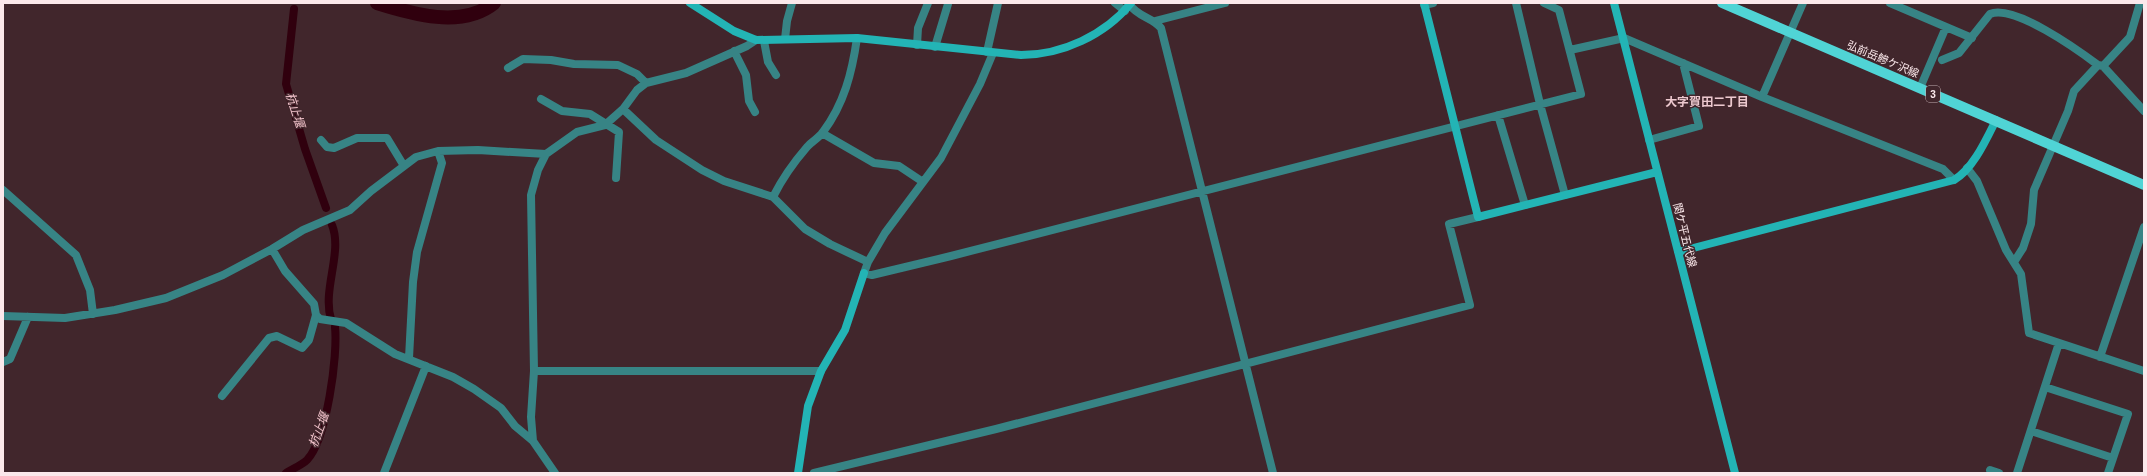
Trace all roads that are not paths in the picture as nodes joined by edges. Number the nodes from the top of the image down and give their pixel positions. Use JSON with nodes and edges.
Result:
{"nodes":[{"id":1,"x":690,"y":3,"type":"edge"},
{"id":2,"x":792,"y":3,"type":"edge"},
{"id":3,"x":928,"y":3,"type":"edge"},
{"id":4,"x":998,"y":3,"type":"edge"},
{"id":5,"x":1115,"y":3,"type":"edge"},
{"id":6,"x":1225,"y":3,"type":"edge"},
{"id":7,"x":1516,"y":3,"type":"edge"},
{"id":8,"x":1544,"y":3,"type":"edge"},
{"id":9,"x":1614,"y":3,"type":"edge"},
{"id":10,"x":1722,"y":3,"type":"edge"},
{"id":11,"x":1803,"y":3,"type":"edge"},
{"id":12,"x":1890,"y":3,"type":"edge"},
{"id":13,"x":2140,"y":3,"type":"edge"},
{"id":14,"x":948,"y":4,"type":"edge"},
{"id":15,"x":1427,"y":4,"type":"edge"},
{"id":16,"x":1205,"y":5,"type":"edge"},
{"id":17,"x":701,"y":6,"type":"edge"},
{"id":18,"x":1129,"y":7,"type":"edge"},
{"id":19,"x":1155,"y":21,"type":"junction"},
{"id":20,"x":1946,"y":27,"type":"junction"},
{"id":21,"x":1790,"y":32,"type":"junction"},
{"id":22,"x":857,"y":38,"type":"junction"},
{"id":23,"x":1624,"y":38,"type":"junction"},
{"id":24,"x":1972,"y":38,"type":"junction"},
{"id":25,"x":785,"y":39,"type":"junction"},
{"id":26,"x":760,"y":40,"type":"junction"},
{"id":27,"x":917,"y":45,"type":"junction"},
{"id":28,"x":935,"y":47,"type":"junction"},
{"id":29,"x":1570,"y":50,"type":"junction"},
{"id":30,"x":734,"y":51,"type":"junction"},
{"id":31,"x":990,"y":53,"type":"junction"},
{"id":32,"x":1942,"y":60,"type":"dead end"},
{"id":33,"x":1683,"y":63,"type":"junction"},
{"id":34,"x":2101,"y":66,"type":"junction"},
{"id":35,"x":508,"y":68,"type":"dead end"},
{"id":36,"x":776,"y":75,"type":"dead end"},
{"id":37,"x":646,"y":83,"type":"junction"},
{"id":38,"x":1920,"y":88,"type":"junction"},
{"id":39,"x":1762,"y":97,"type":"junction"},
{"id":40,"x":541,"y":99,"type":"dead end"},
{"id":41,"x":1540,"y":104,"type":"junction"},
{"id":42,"x":623,"y":109,"type":"junction"},
{"id":43,"x":2144,"y":111,"type":"edge"},
{"id":44,"x":755,"y":112,"type":"dead end"},
{"id":45,"x":1498,"y":115,"type":"junction"},
{"id":46,"x":1996,"y":120,"type":"junction"},
{"id":47,"x":606,"y":125,"type":"junction"},
{"id":48,"x":1454,"y":126,"type":"junction"},
{"id":49,"x":822,"y":133,"type":"junction"},
{"id":50,"x":321,"y":140,"type":"dead end"},
{"id":51,"x":1649,"y":140,"type":"junction"},
{"id":52,"x":2055,"y":145,"type":"junction"},
{"id":53,"x":438,"y":151,"type":"junction"},
{"id":54,"x":546,"y":154,"type":"junction"},
{"id":55,"x":404,"y":166,"type":"junction"},
{"id":56,"x":1967,"y":168,"type":"junction"},
{"id":57,"x":1657,"y":172,"type":"junction"},
{"id":58,"x":616,"y":178,"type":"dead end"},
{"id":59,"x":1954,"y":180,"type":"junction"},
{"id":60,"x":923,"y":182,"type":"junction"},
{"id":61,"x":2144,"y":185,"type":"edge"},
{"id":62,"x":3,"y":190,"type":"edge"},
{"id":63,"x":1202,"y":191,"type":"junction"},
{"id":64,"x":1565,"y":195,"type":"junction"},
{"id":65,"x":773,"y":197,"type":"junction"},
{"id":66,"x":1525,"y":205,"type":"junction"},
{"id":67,"x":1478,"y":217,"type":"junction"},
{"id":68,"x":2144,"y":226,"type":"edge"},
{"id":69,"x":272,"y":249,"type":"junction"},
{"id":70,"x":1678,"y":252,"type":"junction"},
{"id":71,"x":868,"y":262,"type":"junction"},
{"id":72,"x":2014,"y":262,"type":"junction"},
{"id":73,"x":864,"y":273,"type":"junction"},
{"id":74,"x":93,"y":314,"type":"junction"},
{"id":75,"x":3,"y":316,"type":"edge"},
{"id":76,"x":316,"y":316,"type":"junction"},
{"id":77,"x":28,"y":317,"type":"junction"},
{"id":78,"x":2059,"y":343,"type":"junction"},
{"id":79,"x":2100,"y":356,"type":"junction"},
{"id":80,"x":409,"y":358,"type":"junction"},
{"id":81,"x":3,"y":362,"type":"edge"},
{"id":82,"x":1246,"y":363,"type":"junction"},
{"id":83,"x":426,"y":366,"type":"junction"},
{"id":84,"x":534,"y":371,"type":"junction"},
{"id":85,"x":821,"y":371,"type":"junction"},
{"id":86,"x":2144,"y":371,"type":"edge"},
{"id":87,"x":2045,"y":387,"type":"junction"},
{"id":88,"x":222,"y":396,"type":"dead end"},
{"id":89,"x":2031,"y":431,"type":"junction"},
{"id":90,"x":533,"y":441,"type":"junction"},
{"id":91,"x":2113,"y":458,"type":"junction"},
{"id":92,"x":1990,"y":470,"type":"dead end"},
{"id":93,"x":384,"y":473,"type":"edge"},
{"id":94,"x":555,"y":473,"type":"edge"},
{"id":95,"x":798,"y":473,"type":"edge"},
{"id":96,"x":814,"y":473,"type":"edge"},
{"id":97,"x":1273,"y":473,"type":"edge"},
{"id":98,"x":1734,"y":473,"type":"edge"},
{"id":99,"x":1999,"y":473,"type":"edge"},
{"id":100,"x":2017,"y":473,"type":"edge"},
{"id":101,"x":2108,"y":473,"type":"edge"}],
"edges":[{"from":1,"to":17,"type":"street"},
{"from":2,"to":25,"type":"street"},
{"from":3,"to":27,"type":"street"},
{"from":4,"to":31,"type":"street"},
{"from":5,"to":18,"type":"street"},
{"from":6,"to":16,"type":"street"},
{"from":7,"to":41,"type":"street"},
{"from":8,"to":29,"type":"street"},
{"from":9,"to":23,"type":"street","name":"関ケ平五代線"},
{"from":10,"to":21,"type":"main road","name":"弘前岳鰺ケ沢線","number":"3"},
{"from":11,"to":21,"type":"street"},
{"from":12,"to":20,"type":"street"},
{"from":13,"to":34,"type":"street"},
{"from":14,"to":28,"type":"street"},
{"from":15,"to":48,"type":"street"},
{"from":16,"to":19,"type":"street"},
{"from":17,"to":26,"type":"street"},
{"from":18,"to":19,"type":"street"},
{"from":18,"to":31,"type":"street"},
{"from":19,"to":63,"type":"street"},
{"from":20,"to":24,"type":"street"},
{"from":20,"to":38,"type":"street"},
{"from":21,"to":38,"type":"main road","name":"弘前岳鰺ケ沢線","number":"3"},
{"from":21,"to":39,"type":"street"},
{"from":22,"to":25,"type":"street"},
{"from":22,"to":27,"type":"street"},
{"from":22,"to":49,"type":"street"},
{"from":23,"to":29,"type":"street"},
{"from":23,"to":33,"type":"street"},
{"from":23,"to":51,"type":"street","name":"関ケ平五代線"},
{"from":24,"to":32,"type":"street"},
{"from":24,"to":34,"type":"street"},
{"from":25,"to":26,"type":"street"},
{"from":26,"to":30,"type":"street"},
{"from":26,"to":36,"type":"street"},
{"from":27,"to":28,"type":"street"},
{"from":28,"to":31,"type":"street"},
{"from":29,"to":41,"type":"street"},
{"from":30,"to":37,"type":"street"},
{"from":30,"to":44,"type":"street"},
{"from":31,"to":60,"type":"street"},
{"from":33,"to":39,"type":"street"},
{"from":33,"to":51,"type":"street"},
{"from":34,"to":43,"type":"street"},
{"from":34,"to":52,"type":"street"},
{"from":35,"to":37,"type":"street"},
{"from":37,"to":42,"type":"street"},
{"from":38,"to":46,"type":"main road","name":"弘前岳鰺ケ沢線","number":"3"},
{"from":39,"to":59,"type":"street"},
{"from":40,"to":47,"type":"street"},
{"from":41,"to":45,"type":"street"},
{"from":41,"to":64,"type":"street"},
{"from":42,"to":47,"type":"street"},
{"from":42,"to":65,"type":"street"},
{"from":45,"to":48,"type":"street"},
{"from":45,"to":66,"type":"street"},
{"from":46,"to":52,"type":"main road","name":"弘前岳鰺ケ沢線","number":"3"},
{"from":46,"to":56,"type":"street"},
{"from":47,"to":54,"type":"street"},
{"from":47,"to":58,"type":"street"},
{"from":48,"to":63,"type":"street"},
{"from":48,"to":67,"type":"street"},
{"from":49,"to":60,"type":"street"},
{"from":49,"to":65,"type":"street"},
{"from":50,"to":55,"type":"street"},
{"from":51,"to":57,"type":"street","name":"関ケ平五代線"},
{"from":52,"to":61,"type":"main road","name":"弘前岳鰺ケ沢線","number":"3"},
{"from":52,"to":72,"type":"street"},
{"from":53,"to":54,"type":"street"},
{"from":53,"to":55,"type":"street"},
{"from":53,"to":80,"type":"street"},
{"from":54,"to":84,"type":"street"},
{"from":55,"to":69,"type":"street"},
{"from":56,"to":59,"type":"street"},
{"from":56,"to":72,"type":"street"},
{"from":57,"to":64,"type":"street"},
{"from":57,"to":70,"type":"street","name":"関ケ平五代線"},
{"from":59,"to":70,"type":"street"},
{"from":60,"to":71,"type":"street"},
{"from":62,"to":74,"type":"street"},
{"from":63,"to":73,"type":"street"},
{"from":63,"to":82,"type":"street"},
{"from":64,"to":66,"type":"street"},
{"from":65,"to":71,"type":"street"},
{"from":66,"to":67,"type":"street"},
{"from":67,"to":82,"type":"street"},
{"from":68,"to":79,"type":"street"},
{"from":69,"to":74,"type":"street"},
{"from":69,"to":76,"type":"street"},
{"from":70,"to":98,"type":"street","name":"関ケ平五代線"},
{"from":71,"to":73,"type":"street"},
{"from":72,"to":78,"type":"street"},
{"from":73,"to":85,"type":"street"},
{"from":74,"to":77,"type":"street"},
{"from":75,"to":77,"type":"street"},
{"from":76,"to":80,"type":"street"},
{"from":76,"to":88,"type":"street"},
{"from":77,"to":81,"type":"street"},
{"from":78,"to":79,"type":"street"},
{"from":78,"to":87,"type":"street"},
{"from":79,"to":86,"type":"street"},
{"from":80,"to":83,"type":"street"},
{"from":82,"to":96,"type":"street"},
{"from":82,"to":97,"type":"street"},
{"from":83,"to":90,"type":"street"},
{"from":83,"to":93,"type":"street"},
{"from":84,"to":85,"type":"street"},
{"from":84,"to":90,"type":"street"},
{"from":85,"to":95,"type":"street"},
{"from":87,"to":89,"type":"street"},
{"from":87,"to":91,"type":"street"},
{"from":89,"to":91,"type":"street"},
{"from":89,"to":100,"type":"street"},
{"from":90,"to":94,"type":"street"},
{"from":91,"to":101,"type":"street"},
{"from":92,"to":99,"type":"street"}]}
